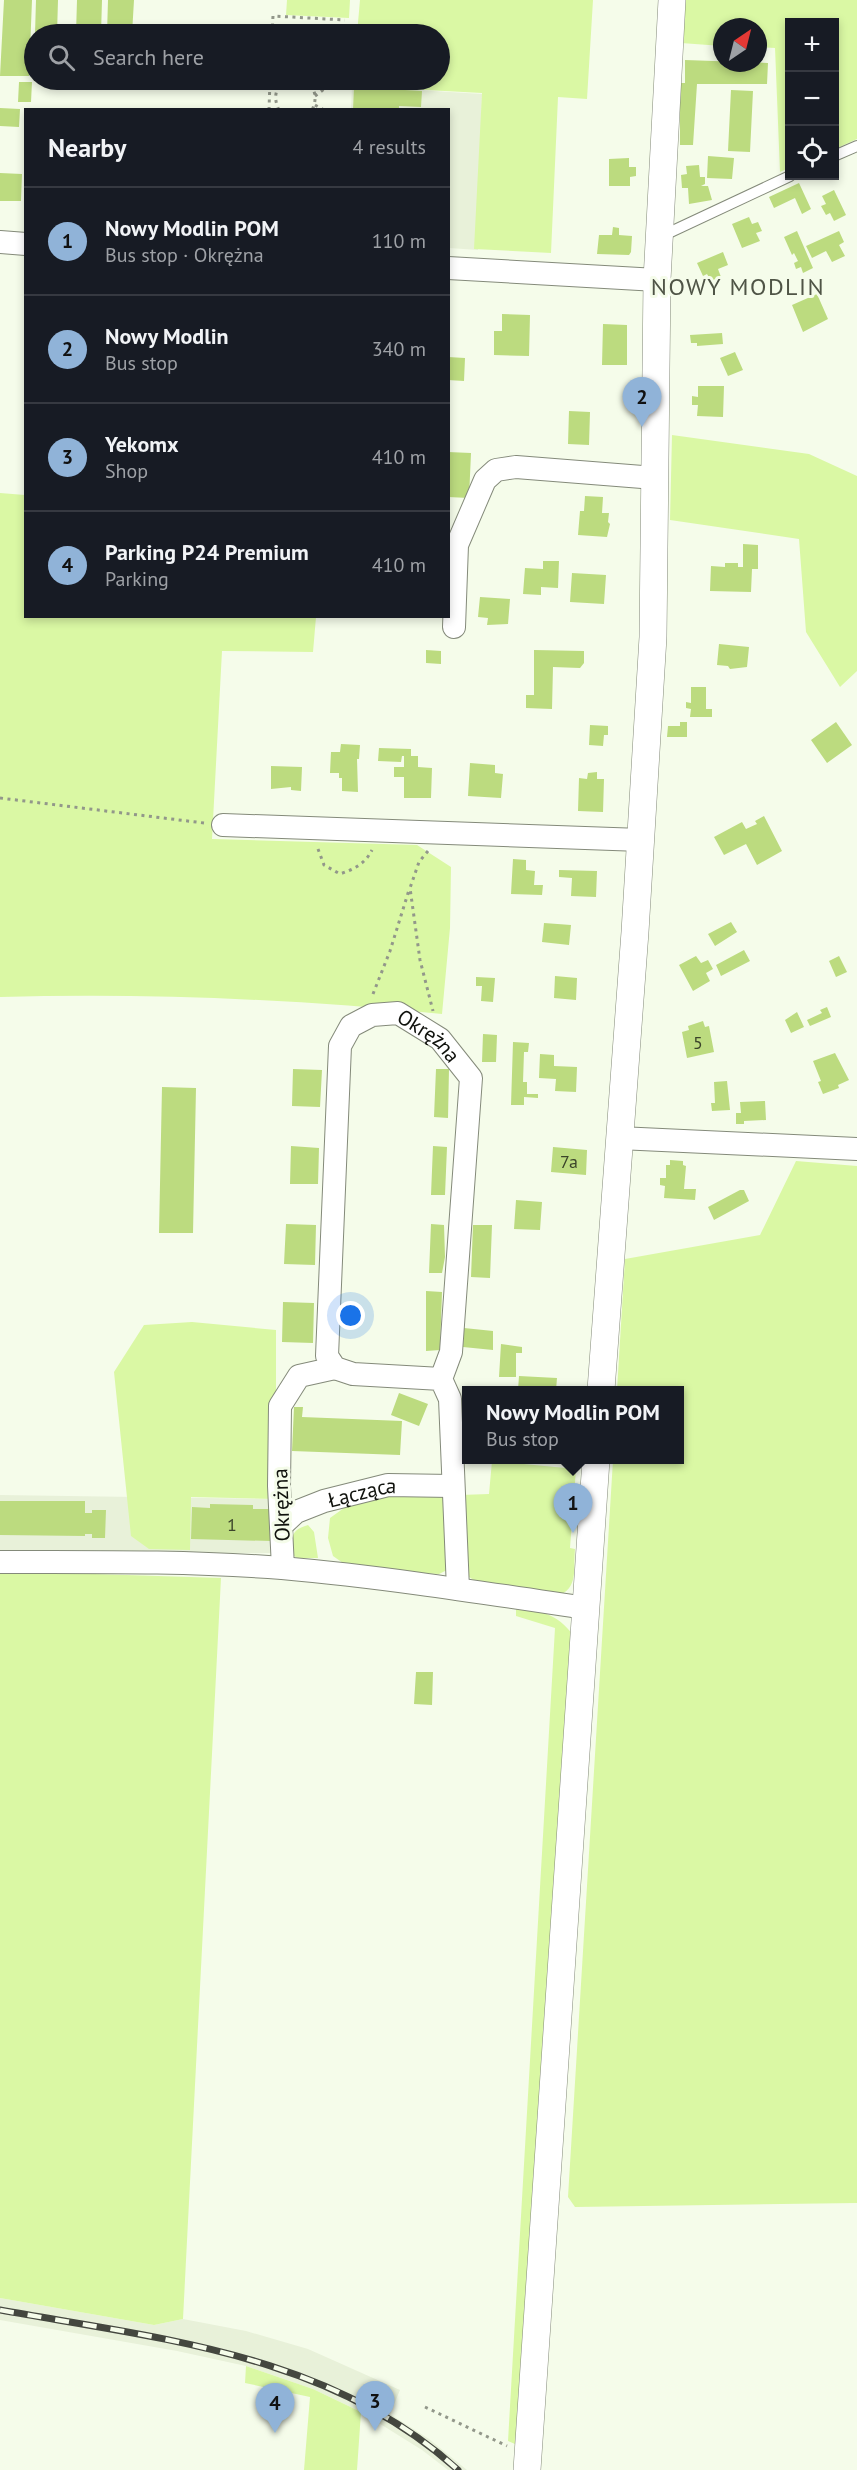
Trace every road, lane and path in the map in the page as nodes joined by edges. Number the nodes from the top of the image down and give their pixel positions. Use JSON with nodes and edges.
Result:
{"nodes":[{"id":1,"x":672,"y":0,"type":"edge"},
{"id":2,"x":345,"y":20,"type":"dead end"},
{"id":3,"x":273,"y":24,"type":"edge"},
{"id":4,"x":270,"y":90,"type":"edge"},
{"id":5,"x":276,"y":90,"type":"edge"},
{"id":6,"x":313,"y":90,"type":"edge"},
{"id":7,"x":323,"y":90,"type":"edge"},
{"id":8,"x":315,"y":96,"type":"junction"},
{"id":9,"x":314,"y":105,"type":"junction"},
{"id":10,"x":269,"y":108,"type":"edge"},
{"id":11,"x":278,"y":108,"type":"edge"},
{"id":12,"x":313,"y":108,"type":"edge"},
{"id":13,"x":320,"y":108,"type":"edge"},
{"id":14,"x":857,"y":146,"type":"edge"},
{"id":15,"x":839,"y":154,"type":"edge"},
{"id":16,"x":785,"y":178,"type":"edge"},
{"id":17,"x":659,"y":238,"type":"junction"},
{"id":18,"x":0,"y":242,"type":"edge"},
{"id":19,"x":24,"y":244,"type":"edge"},
{"id":20,"x":450,"y":268,"type":"edge"},
{"id":21,"x":657,"y":280,"type":"junction"},
{"id":22,"x":655,"y":478,"type":"junction"},
{"id":23,"x":454,"y":627,"type":"dead end"},
{"id":24,"x":0,"y":798,"type":"edge"},
{"id":25,"x":223,"y":825,"type":"joint"},
{"id":26,"x":320,"y":829,"type":"junction"},
{"id":27,"x":379,"y":831,"type":"junction"},
{"id":28,"x":444,"y":833,"type":"junction"},
{"id":29,"x":641,"y":840,"type":"junction"},
{"id":30,"x":410,"y":888,"type":"junction"},
{"id":31,"x":363,"y":1020,"type":"junction"},
{"id":32,"x":440,"y":1039,"type":"junction"},
{"id":33,"x":619,"y":1138,"type":"junction"},
{"id":34,"x":854,"y":1147,"type":"edge"},
{"id":35,"x":335,"y":1368,"type":"junction"},
{"id":36,"x":441,"y":1379,"type":"junction"},
{"id":37,"x":601,"y":1386,"type":"edge"},
{"id":38,"x":596,"y":1464,"type":"edge"},
{"id":39,"x":452,"y":1486,"type":"junction"},
{"id":40,"x":281,"y":1526,"type":"junction"},
{"id":41,"x":0,"y":1562,"type":"edge"},
{"id":42,"x":283,"y":1568,"type":"junction"},
{"id":43,"x":458,"y":1589,"type":"junction"},
{"id":44,"x":585,"y":1608,"type":"junction"},
{"id":45,"x":425,"y":2407,"type":"dead end"},
{"id":46,"x":528,"y":2463,"type":"edge"}],
"edges":[{"from":1,"to":17,"type":"street"},
{"from":2,"to":3,"type":"path"},
{"from":4,"to":10,"type":"path"},
{"from":5,"to":11,"type":"path"},
{"from":6,"to":8,"type":"path"},
{"from":7,"to":8,"type":"path"},
{"from":8,"to":9,"type":"path"},
{"from":9,"to":12,"type":"path"},
{"from":9,"to":13,"type":"path"},
{"from":14,"to":15,"type":"lane"},
{"from":16,"to":17,"type":"lane"},
{"from":17,"to":21,"type":"street"},
{"from":18,"to":19,"type":"street"},
{"from":20,"to":21,"type":"street"},
{"from":21,"to":22,"type":"street"},
{"from":22,"to":23,"type":"street"},
{"from":22,"to":29,"type":"street"},
{"from":24,"to":25,"type":"path"},
{"from":25,"to":26,"type":"street"},
{"from":26,"to":27,"type":"street"},
{"from":26,"to":27,"type":"path"},
{"from":27,"to":28,"type":"street"},
{"from":28,"to":29,"type":"street"},
{"from":28,"to":30,"type":"path"},
{"from":29,"to":33,"type":"street"},
{"from":30,"to":31,"type":"path"},
{"from":30,"to":32,"type":"path"},
{"from":31,"to":32,"type":"street","name":"Okrężna"},
{"from":31,"to":35,"type":"street","name":"Okrężna"},
{"from":32,"to":36,"type":"street","name":"Okrężna"},
{"from":33,"to":34,"type":"street"},
{"from":33,"to":37,"type":"street"},
{"from":35,"to":36,"type":"street","name":"Okrężna"},
{"from":35,"to":40,"type":"street","name":"Okrężna"},
{"from":36,"to":39,"type":"street"},
{"from":38,"to":44,"type":"street"},
{"from":39,"to":40,"type":"street","name":"Łącząca"},
{"from":39,"to":43,"type":"street"},
{"from":40,"to":42,"type":"street","name":"Okrężna"},
{"from":41,"to":42,"type":"street"},
{"from":42,"to":43,"type":"street"},
{"from":43,"to":44,"type":"street"},
{"from":44,"to":46,"type":"street"},
{"from":45,"to":46,"type":"path"}]}
